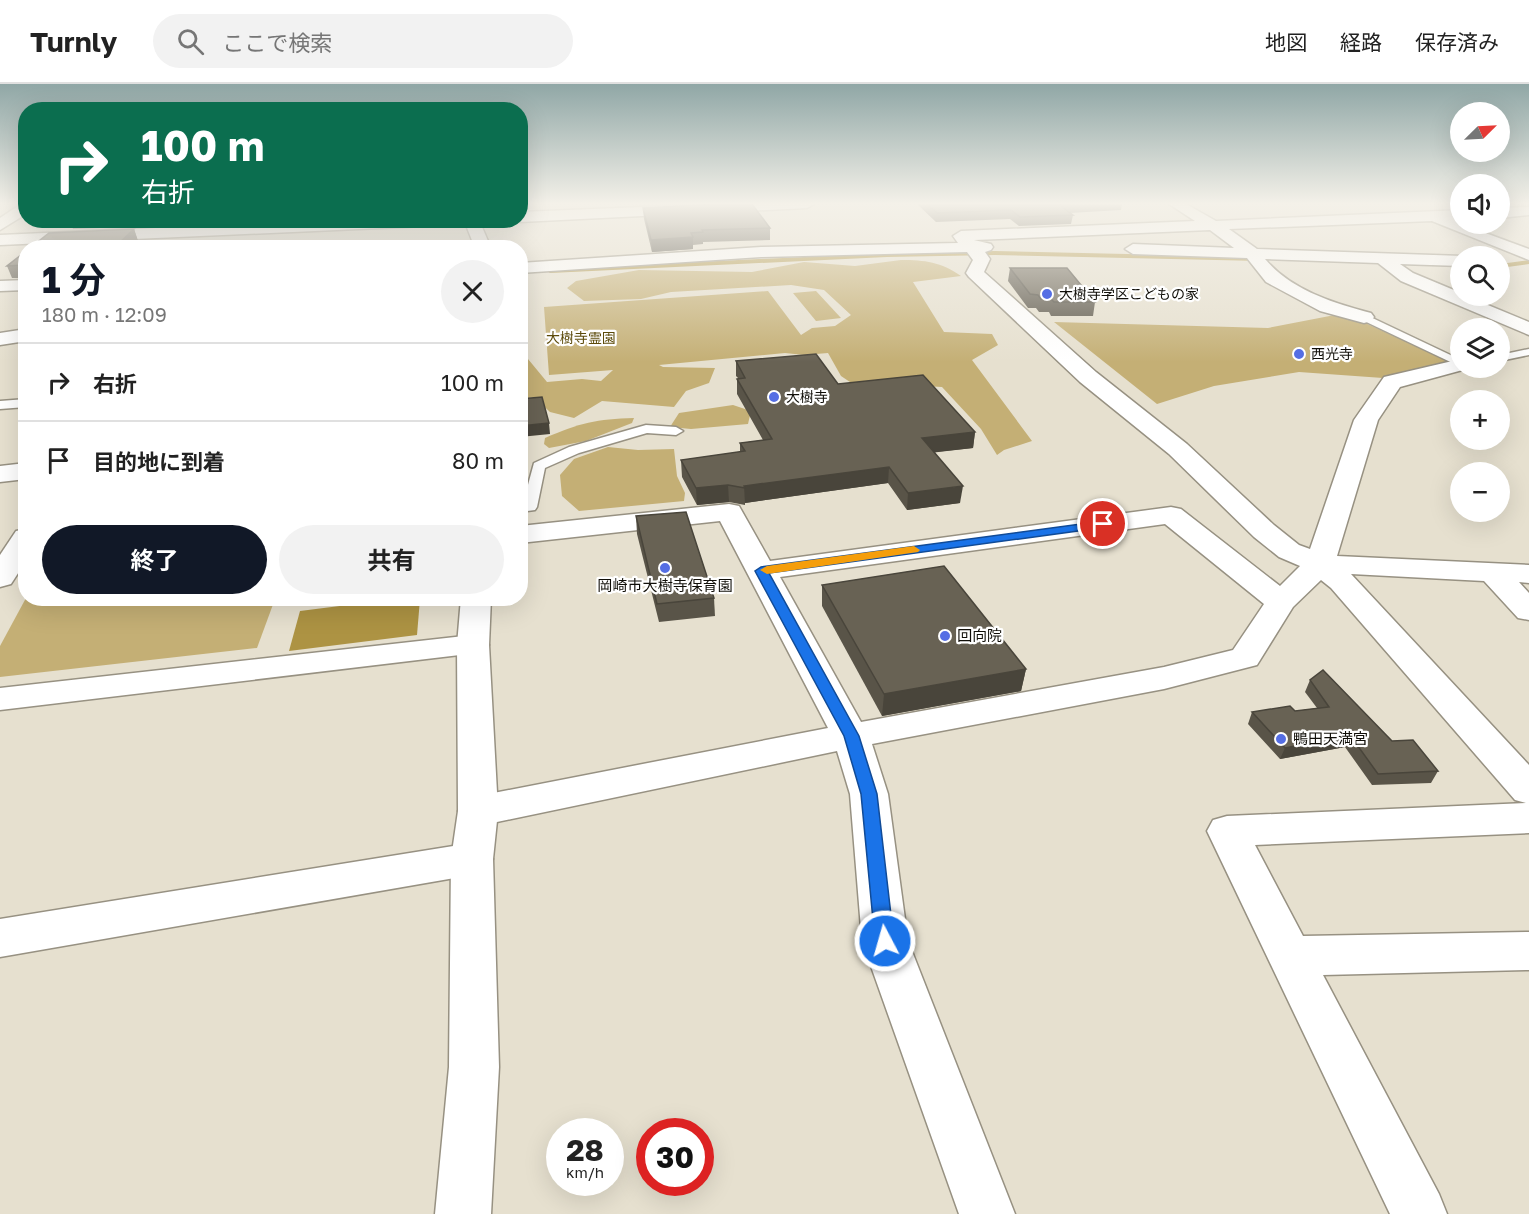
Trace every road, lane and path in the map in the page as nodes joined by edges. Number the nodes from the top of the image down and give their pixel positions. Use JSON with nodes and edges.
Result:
{"nodes":[{"id":1,"x":690,"y":257,"type":"edge"},
{"id":2,"x":977,"y":257,"type":"edge"},
{"id":3,"x":1235,"y":257,"type":"edge"},
{"id":4,"x":1255,"y":258,"type":"junction"},
{"id":5,"x":1450,"y":261,"type":"edge"},
{"id":6,"x":1388,"y":262,"type":"junction"},
{"id":7,"x":528,"y":267,"type":"edge"},
{"id":8,"x":18,"y":285,"type":"edge"},
{"id":9,"x":0,"y":286,"type":"edge"},
{"id":10,"x":1364,"y":317,"type":"joint"},
{"id":11,"x":1529,"y":329,"type":"edge"},
{"id":12,"x":18,"y":336,"type":"edge"},
{"id":13,"x":0,"y":339,"type":"edge"},
{"id":14,"x":1529,"y":352,"type":"edge"},
{"id":15,"x":1510,"y":356,"type":"edge"},
{"id":16,"x":1450,"y":360,"type":"edge"},
{"id":17,"x":1450,"y":368,"type":"edge"},
{"id":18,"x":18,"y":404,"type":"edge"},
{"id":19,"x":0,"y":405,"type":"edge"},
{"id":20,"x":676,"y":431,"type":"dead end"},
{"id":21,"x":18,"y":472,"type":"edge"},
{"id":22,"x":0,"y":474,"type":"edge"},
{"id":23,"x":528,"y":507,"type":"edge"},
{"id":24,"x":528,"y":534,"type":"edge"},
{"id":25,"x":18,"y":549,"type":"edge"},
{"id":26,"x":1320,"y":564,"type":"junction"},
{"id":27,"x":761,"y":571,"type":"junction"},
{"id":28,"x":1491,"y":571,"type":"junction"},
{"id":29,"x":1529,"y":574,"type":"edge"},
{"id":30,"x":1,"y":575,"type":"edge"},
{"id":31,"x":1281,"y":602,"type":"junction"},
{"id":32,"x":475,"y":606,"type":"edge"},
{"id":33,"x":1529,"y":611,"type":"edge"},
{"id":34,"x":473,"y":645,"type":"junction"},
{"id":35,"x":0,"y":699,"type":"edge"},
{"id":36,"x":851,"y":736,"type":"junction"},
{"id":37,"x":1529,"y":790,"type":"edge"},
{"id":38,"x":478,"y":811,"type":"junction"},
{"id":39,"x":1529,"y":818,"type":"edge"},
{"id":40,"x":472,"y":859,"type":"junction"},
{"id":41,"x":0,"y":938,"type":"edge"},
{"id":42,"x":1529,"y":951,"type":"edge"},
{"id":43,"x":1290,"y":956,"type":"junction"},
{"id":44,"x":464,"y":1214,"type":"edge"},
{"id":45,"x":987,"y":1214,"type":"edge"},
{"id":46,"x":1419,"y":1214,"type":"edge"}],
"edges":[{"from":1,"to":7,"type":"main road"},
{"from":2,"to":26,"type":"main road"},
{"from":3,"to":4,"type":"main road"},
{"from":4,"to":6,"type":"main road"},
{"from":4,"to":10,"type":"main road"},
{"from":5,"to":6,"type":"main road"},
{"from":6,"to":11,"type":"main road"},
{"from":8,"to":9,"type":"main road"},
{"from":10,"to":16,"type":"lane"},
{"from":12,"to":13,"type":"main road"},
{"from":14,"to":15,"type":"lane"},
{"from":17,"to":26,"type":"main road"},
{"from":18,"to":19,"type":"lane"},
{"from":20,"to":23,"type":"lane"},
{"from":21,"to":22,"type":"main road"},
{"from":24,"to":27,"type":"main road"},
{"from":25,"to":30,"type":"main road"},
{"from":26,"to":28,"type":"main road"},
{"from":26,"to":31,"type":"main road"},
{"from":26,"to":37,"type":"main road"},
{"from":27,"to":31,"type":"main road"},
{"from":27,"to":36,"type":"main road"},
{"from":28,"to":29,"type":"main road"},
{"from":28,"to":33,"type":"main road"},
{"from":31,"to":36,"type":"main road"},
{"from":32,"to":34,"type":"main road"},
{"from":34,"to":35,"type":"main road"},
{"from":34,"to":38,"type":"main road"},
{"from":36,"to":38,"type":"main road"},
{"from":36,"to":45,"type":"main road"},
{"from":38,"to":40,"type":"main road"},
{"from":39,"to":43,"type":"main road"},
{"from":40,"to":41,"type":"main road"},
{"from":40,"to":44,"type":"main road"},
{"from":42,"to":43,"type":"main road"},
{"from":43,"to":46,"type":"main road"}]}
